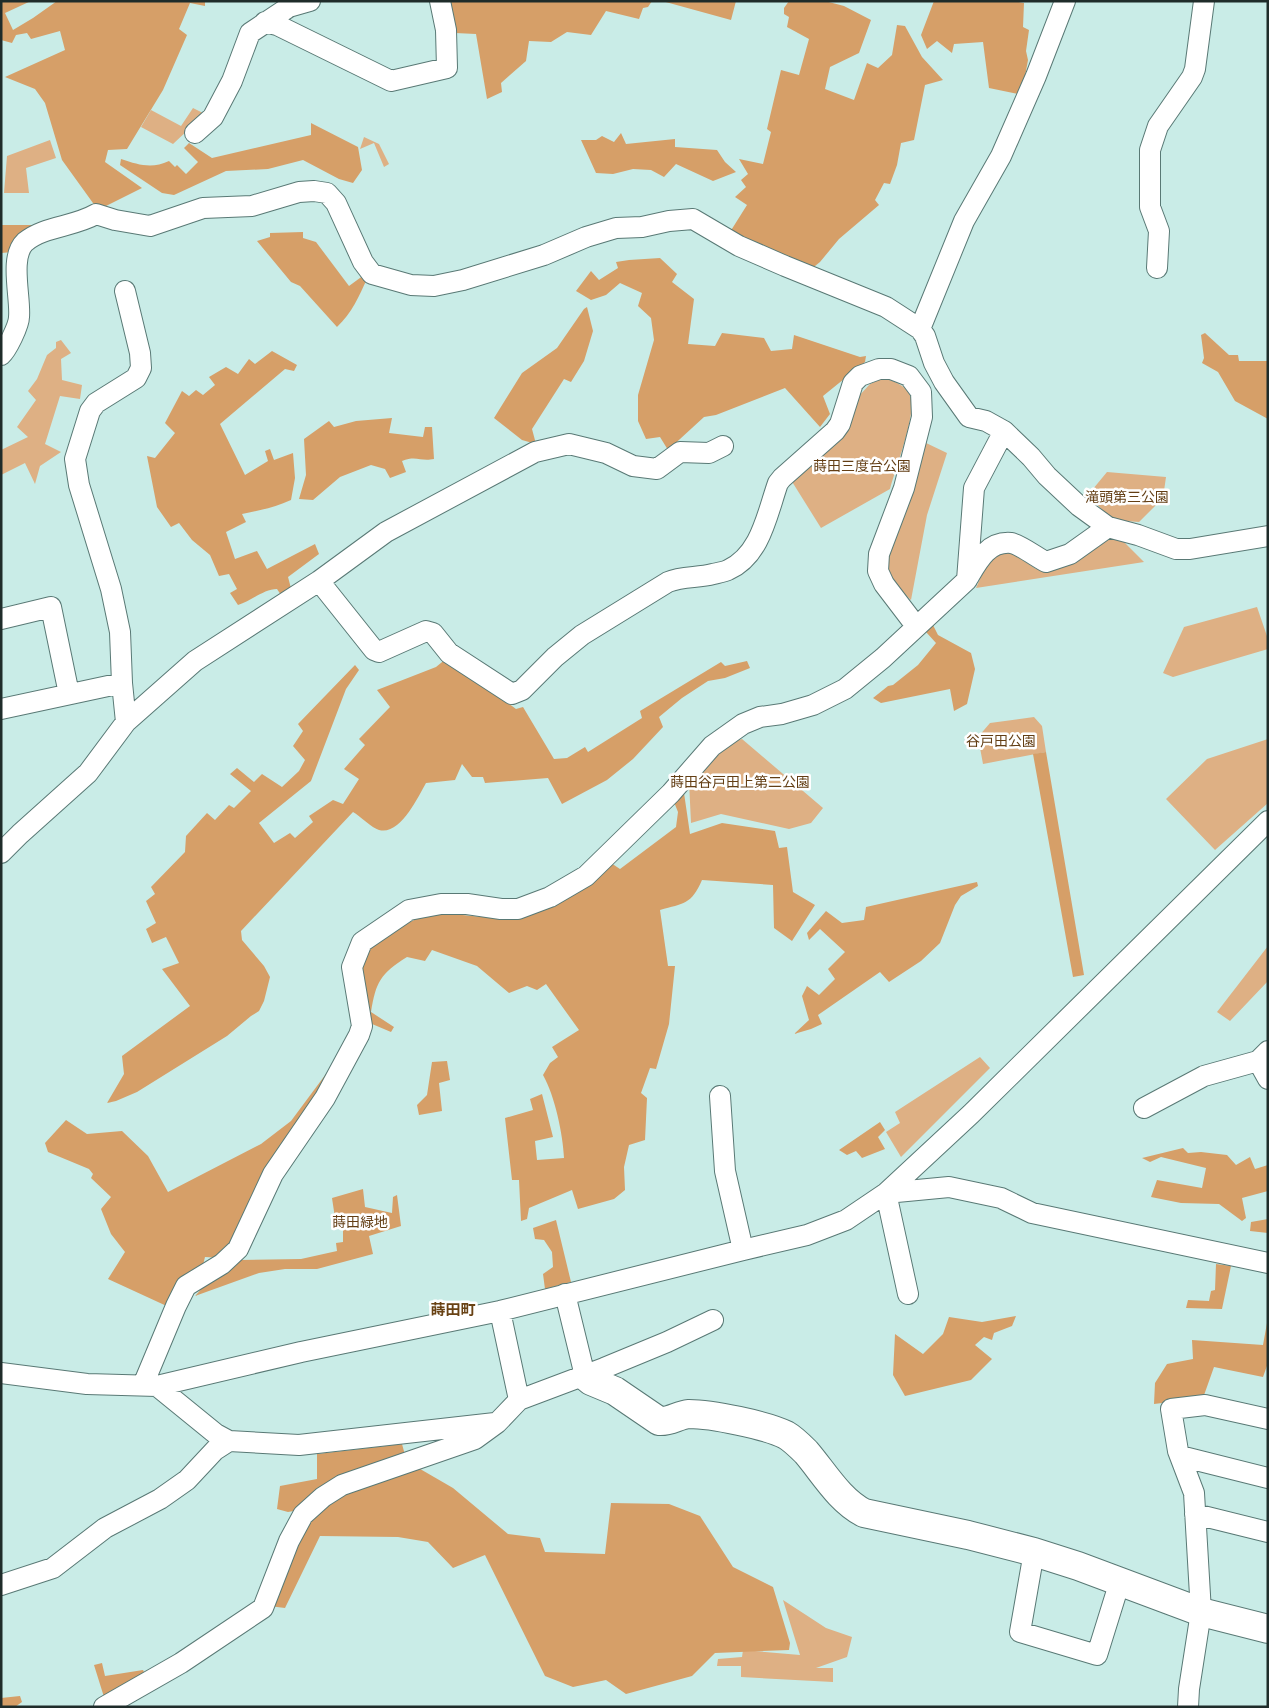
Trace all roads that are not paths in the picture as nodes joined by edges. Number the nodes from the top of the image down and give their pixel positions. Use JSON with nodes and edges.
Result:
{"nodes":[{"id":1,"x":310,"y":1,"type":"edge"},
{"id":2,"x":440,"y":1,"type":"edge"},
{"id":3,"x":1065,"y":1,"type":"edge"},
{"id":4,"x":1204,"y":1,"type":"edge"},
{"id":5,"x":265,"y":22,"type":"junction"},
{"id":6,"x":195,"y":133,"type":"dead end"},
{"id":7,"x":1157,"y":268,"type":"dead end"},
{"id":8,"x":125,"y":291,"type":"dead end"},
{"id":9,"x":920,"y":329,"type":"junction"},
{"id":10,"x":1,"y":355,"type":"edge"},
{"id":11,"x":1004,"y":431,"type":"junction"},
{"id":12,"x":723,"y":446,"type":"dead end"},
{"id":13,"x":1108,"y":527,"type":"junction"},
{"id":14,"x":1268,"y":536,"type":"edge"},
{"id":15,"x":967,"y":580,"type":"junction"},
{"id":16,"x":319,"y":581,"type":"junction"},
{"id":17,"x":2,"y":617,"type":"edge"},
{"id":18,"x":916,"y":626,"type":"junction"},
{"id":19,"x":122,"y":683,"type":"junction"},
{"id":20,"x":69,"y":694,"type":"junction"},
{"id":21,"x":1,"y":709,"type":"edge"},
{"id":22,"x":126,"y":722,"type":"junction"},
{"id":23,"x":1268,"y":821,"type":"edge"},
{"id":24,"x":1,"y":853,"type":"edge"},
{"id":25,"x":1263,"y":1056,"type":"edge"},
{"id":26,"x":1268,"y":1079,"type":"edge"},
{"id":27,"x":720,"y":1096,"type":"dead end"},
{"id":28,"x":1144,"y":1108,"type":"dead end"},
{"id":29,"x":886,"y":1193,"type":"junction"},
{"id":30,"x":743,"y":1250,"type":"junction"},
{"id":31,"x":1268,"y":1263,"type":"edge"},
{"id":32,"x":565,"y":1294,"type":"junction"},
{"id":33,"x":908,"y":1294,"type":"dead end"},
{"id":34,"x":500,"y":1311,"type":"junction"},
{"id":35,"x":713,"y":1320,"type":"dead end"},
{"id":36,"x":1,"y":1373,"type":"edge"},
{"id":37,"x":585,"y":1376,"type":"junction"},
{"id":38,"x":150,"y":1386,"type":"junction"},
{"id":39,"x":519,"y":1400,"type":"junction"},
{"id":40,"x":1268,"y":1419,"type":"edge"},
{"id":41,"x":497,"y":1423,"type":"junction"},
{"id":42,"x":229,"y":1441,"type":"junction"},
{"id":43,"x":1180,"y":1456,"type":"junction"},
{"id":44,"x":1268,"y":1478,"type":"edge"},
{"id":45,"x":1196,"y":1514,"type":"junction"},
{"id":46,"x":1268,"y":1532,"type":"edge"},
{"id":47,"x":1034,"y":1552,"type":"junction"},
{"id":48,"x":1120,"y":1581,"type":"junction"},
{"id":49,"x":1,"y":1586,"type":"edge"},
{"id":50,"x":1201,"y":1612,"type":"junction"},
{"id":51,"x":1268,"y":1629,"type":"edge"},
{"id":52,"x":104,"y":1707,"type":"edge"},
{"id":53,"x":1188,"y":1707,"type":"edge"}],
"edges":[{"from":1,"to":5,"type":"street"},
{"from":2,"to":5,"type":"street"},
{"from":3,"to":9,"type":"street"},
{"from":4,"to":7,"type":"street"},
{"from":5,"to":6,"type":"street"},
{"from":8,"to":19,"type":"street"},
{"from":9,"to":10,"type":"street"},
{"from":9,"to":11,"type":"street"},
{"from":11,"to":13,"type":"street"},
{"from":11,"to":15,"type":"street"},
{"from":12,"to":16,"type":"street"},
{"from":13,"to":14,"type":"street"},
{"from":13,"to":15,"type":"street"},
{"from":15,"to":18,"type":"street"},
{"from":16,"to":18,"type":"street"},
{"from":16,"to":22,"type":"street"},
{"from":17,"to":20,"type":"street"},
{"from":18,"to":38,"type":"street"},
{"from":19,"to":20,"type":"street"},
{"from":19,"to":22,"type":"street"},
{"from":20,"to":21,"type":"street"},
{"from":22,"to":24,"type":"street"},
{"from":23,"to":29,"type":"street"},
{"from":25,"to":26,"type":"street"},
{"from":25,"to":28,"type":"street"},
{"from":27,"to":30,"type":"street"},
{"from":29,"to":30,"type":"street"},
{"from":29,"to":31,"type":"street"},
{"from":29,"to":33,"type":"street"},
{"from":30,"to":32,"type":"street"},
{"from":32,"to":34,"type":"street"},
{"from":32,"to":37,"type":"street"},
{"from":34,"to":38,"type":"street"},
{"from":34,"to":39,"type":"street"},
{"from":35,"to":37,"type":"street"},
{"from":36,"to":38,"type":"street"},
{"from":37,"to":39,"type":"street"},
{"from":37,"to":47,"type":"street"},
{"from":38,"to":42,"type":"street"},
{"from":39,"to":41,"type":"street"},
{"from":40,"to":43,"type":"street"},
{"from":41,"to":42,"type":"street"},
{"from":41,"to":52,"type":"street"},
{"from":42,"to":49,"type":"street"},
{"from":43,"to":44,"type":"street"},
{"from":43,"to":45,"type":"street"},
{"from":45,"to":46,"type":"street"},
{"from":45,"to":50,"type":"street"},
{"from":47,"to":48,"type":"street"},
{"from":47,"to":48,"type":"street"},
{"from":48,"to":50,"type":"street"},
{"from":50,"to":51,"type":"street"},
{"from":50,"to":53,"type":"street"}]}
